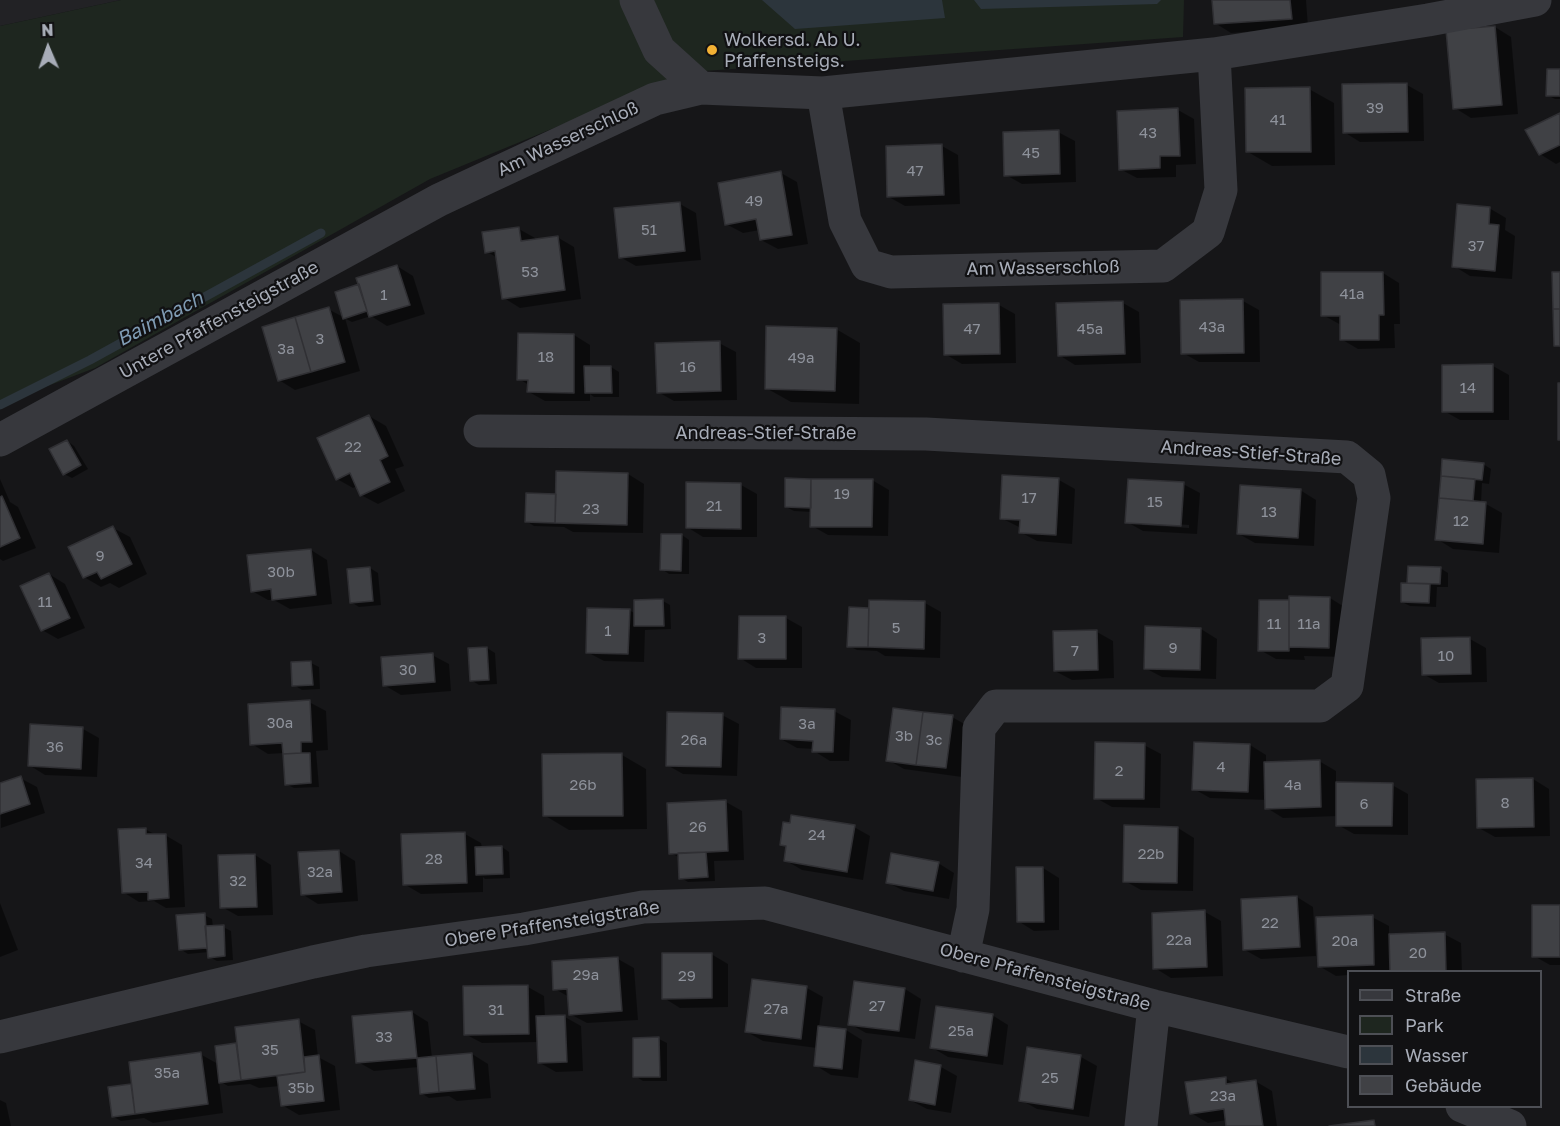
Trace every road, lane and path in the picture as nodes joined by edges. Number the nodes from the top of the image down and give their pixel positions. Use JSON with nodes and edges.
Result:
{"nodes":[{"id":1,"x":636,"y":0,"type":"edge"},
{"id":2,"x":1535,"y":0,"type":"edge"},
{"id":3,"x":1214,"y":54,"type":"junction"},
{"id":4,"x":701,"y":88,"type":"junction"},
{"id":5,"x":823,"y":93,"type":"junction"},
{"id":6,"x":439,"y":200,"type":"joint"},
{"id":7,"x":480,"y":431,"type":"dead end"},
{"id":8,"x":0,"y":440,"type":"edge"},
{"id":9,"x":963,"y":956,"type":"junction"},
{"id":10,"x":1154,"y":1006,"type":"junction"},
{"id":11,"x":0,"y":1037,"type":"edge"},
{"id":12,"x":1347,"y":1053,"type":"edge"},
{"id":13,"x":1465,"y":1108,"type":"edge"},
{"id":14,"x":1141,"y":1126,"type":"edge"},
{"id":15,"x":1510,"y":1126,"type":"edge"}],
"edges":[{"from":1,"to":4,"type":"street"},
{"from":2,"to":3,"type":"street","name":"Am Wasserschloß"},
{"from":3,"to":5,"type":"street","name":"Am Wasserschloß"},
{"from":3,"to":5,"type":"street","name":"Am Wasserschloß"},
{"from":4,"to":5,"type":"street","name":"Am Wasserschloß"},
{"from":4,"to":6,"type":"street","name":"Am Wasserschloß"},
{"from":6,"to":8,"type":"street","name":"Untere Pfaffensteigstraße"},
{"from":7,"to":9,"type":"street","name":"Andreas-Stief-Straße"},
{"from":9,"to":10,"type":"street","name":"Obere Pfaffensteigstraße"},
{"from":9,"to":11,"type":"street","name":"Obere Pfaffensteigstraße"},
{"from":10,"to":12,"type":"street","name":"Obere Pfaffensteigstraße"},
{"from":10,"to":14,"type":"street"},
{"from":13,"to":15,"type":"street"}]}
